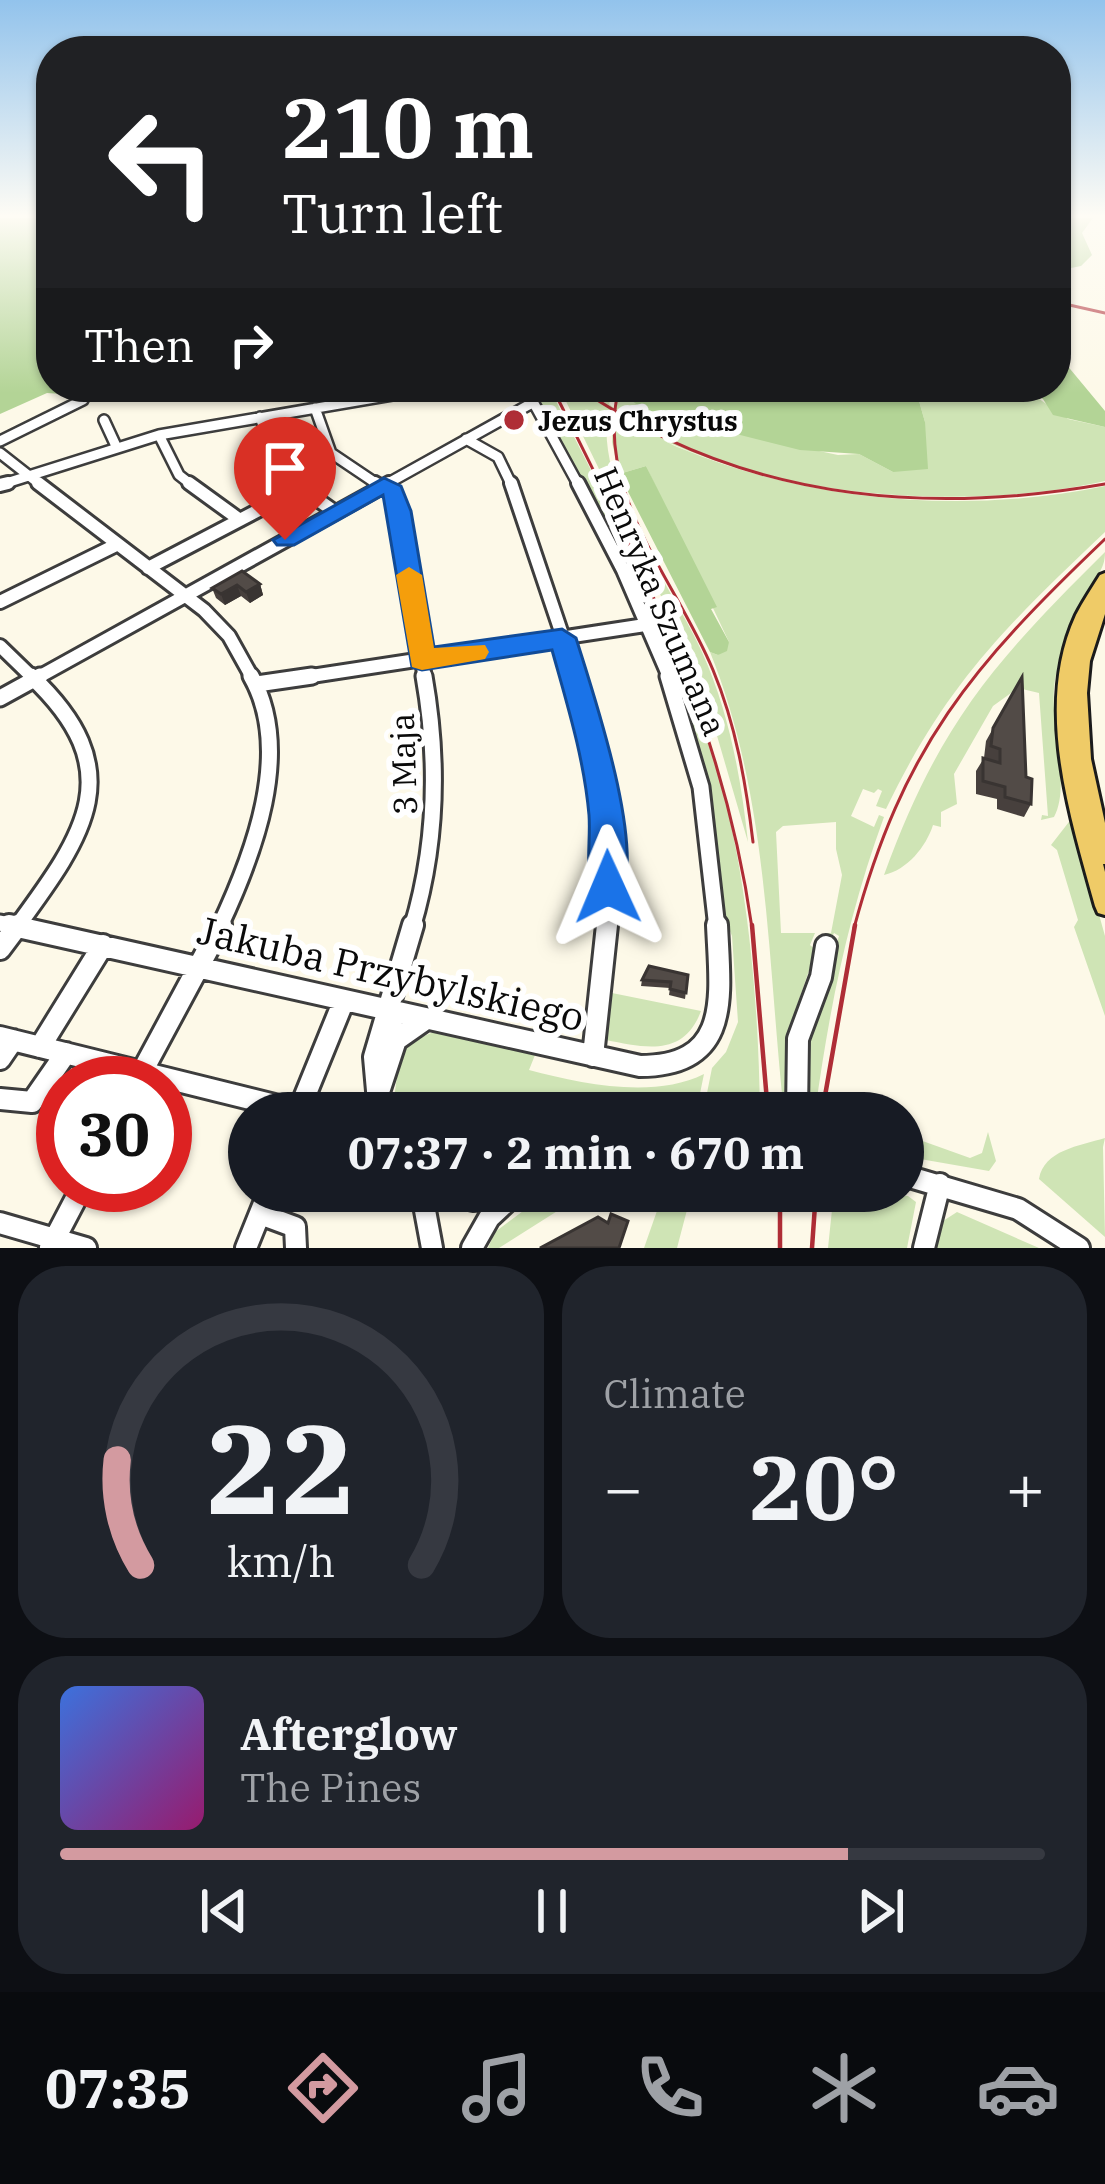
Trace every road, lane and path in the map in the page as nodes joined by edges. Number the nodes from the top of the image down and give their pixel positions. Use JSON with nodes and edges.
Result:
{"nodes":[{"id":1,"x":79,"y":402,"type":"edge"},
{"id":2,"x":350,"y":402,"type":"edge"},
{"id":3,"x":534,"y":402,"type":"joint"},
{"id":4,"x":315,"y":408,"type":"junction"},
{"id":5,"x":260,"y":417,"type":"junction"},
{"id":6,"x":104,"y":421,"type":"dead end"},
{"id":7,"x":159,"y":435,"type":"junction"},
{"id":8,"x":466,"y":439,"type":"junction"},
{"id":9,"x":0,"y":441,"type":"edge"},
{"id":10,"x":116,"y":446,"type":"junction"},
{"id":11,"x":0,"y":453,"type":"edge"},
{"id":12,"x":27,"y":474,"type":"junction"},
{"id":13,"x":0,"y":485,"type":"edge"},
{"id":14,"x":384,"y":485,"type":"junction"},
{"id":15,"x":299,"y":489,"type":"junction"},
{"id":16,"x":335,"y":512,"type":"junction"},
{"id":17,"x":240,"y":520,"type":"junction"},
{"id":18,"x":116,"y":545,"type":"junction"},
{"id":19,"x":148,"y":568,"type":"junction"},
{"id":20,"x":1105,"y":578,"type":"edge"},
{"id":21,"x":183,"y":597,"type":"junction"},
{"id":22,"x":1105,"y":598,"type":"edge"},
{"id":23,"x":0,"y":602,"type":"edge"},
{"id":24,"x":645,"y":626,"type":"junction"},
{"id":25,"x":562,"y":638,"type":"junction"},
{"id":26,"x":0,"y":646,"type":"edge"},
{"id":27,"x":422,"y":659,"type":"junction"},
{"id":28,"x":33,"y":680,"type":"junction"},
{"id":29,"x":257,"y":684,"type":"junction"},
{"id":30,"x":0,"y":698,"type":"edge"},
{"id":31,"x":1105,"y":856,"type":"edge"},
{"id":32,"x":1105,"y":906,"type":"edge"},
{"id":33,"x":8,"y":925,"type":"edge"},
{"id":34,"x":103,"y":945,"type":"junction"},
{"id":35,"x":826,"y":946,"type":"dead end"},
{"id":36,"x":0,"y":949,"type":"edge"},
{"id":37,"x":198,"y":967,"type":"junction"},
{"id":38,"x":720,"y":993,"type":"joint"},
{"id":39,"x":344,"y":1000,"type":"junction"},
{"id":40,"x":388,"y":1010,"type":"junction"},
{"id":41,"x":426,"y":1018,"type":"junction"},
{"id":42,"x":6,"y":1038,"type":"edge"},
{"id":43,"x":397,"y":1040,"type":"junction"},
{"id":44,"x":40,"y":1046,"type":"junction"},
{"id":45,"x":66,"y":1053,"type":"junction"},
{"id":46,"x":75,"y":1056,"type":"edge"},
{"id":47,"x":150,"y":1056,"type":"edge"},
{"id":48,"x":593,"y":1056,"type":"junction"},
{"id":49,"x":0,"y":1059,"type":"edge"},
{"id":50,"x":192,"y":1089,"type":"edge"},
{"id":51,"x":307,"y":1092,"type":"edge"},
{"id":52,"x":377,"y":1092,"type":"edge"},
{"id":53,"x":382,"y":1092,"type":"edge"},
{"id":54,"x":797,"y":1092,"type":"edge"},
{"id":55,"x":228,"y":1096,"type":"edge"},
{"id":56,"x":0,"y":1100,"type":"edge"},
{"id":57,"x":924,"y":1180,"type":"edge"},
{"id":58,"x":940,"y":1184,"type":"junction"},
{"id":59,"x":69,"y":1212,"type":"edge"},
{"id":60,"x":475,"y":1212,"type":"edge"},
{"id":61,"x":494,"y":1212,"type":"edge"},
{"id":62,"x":260,"y":1214,"type":"joint"},
{"id":63,"x":0,"y":1223,"type":"edge"},
{"id":64,"x":476,"y":1241,"type":"edge"},
{"id":65,"x":52,"y":1244,"type":"edge"},
{"id":66,"x":86,"y":1248,"type":"edge"},
{"id":67,"x":246,"y":1248,"type":"edge"},
{"id":68,"x":296,"y":1248,"type":"edge"},
{"id":69,"x":923,"y":1248,"type":"edge"},
{"id":70,"x":1079,"y":1248,"type":"edge"}],
"edges":[{"from":1,"to":9,"type":"street"},
{"from":2,"to":4,"type":"street"},
{"from":3,"to":8,"type":"street"},
{"from":3,"to":24,"type":"street","name":"Henryka Szumana"},
{"from":4,"to":5,"type":"street"},
{"from":4,"to":14,"type":"street"},
{"from":5,"to":7,"type":"street"},
{"from":5,"to":15,"type":"street"},
{"from":6,"to":10,"type":"street"},
{"from":7,"to":10,"type":"street"},
{"from":7,"to":17,"type":"street"},
{"from":8,"to":14,"type":"street"},
{"from":8,"to":25,"type":"street"},
{"from":10,"to":12,"type":"street"},
{"from":11,"to":12,"type":"street"},
{"from":12,"to":13,"type":"street"},
{"from":12,"to":18,"type":"street"},
{"from":14,"to":16,"type":"street"},
{"from":14,"to":27,"type":"street","name":"3 Maja"},
{"from":15,"to":16,"type":"street"},
{"from":15,"to":17,"type":"street"},
{"from":16,"to":21,"type":"street"},
{"from":17,"to":19,"type":"street"},
{"from":18,"to":19,"type":"street"},
{"from":18,"to":23,"type":"street"},
{"from":19,"to":21,"type":"street"},
{"from":20,"to":32,"type":"main road"},
{"from":21,"to":28,"type":"street"},
{"from":21,"to":29,"type":"street"},
{"from":22,"to":31,"type":"main road"},
{"from":24,"to":25,"type":"street"},
{"from":24,"to":38,"type":"street","name":"Henryka Szumana"},
{"from":25,"to":27,"type":"street"},
{"from":25,"to":48,"type":"street"},
{"from":26,"to":28,"type":"street"},
{"from":27,"to":29,"type":"street"},
{"from":27,"to":40,"type":"street","name":"3 Maja"},
{"from":28,"to":30,"type":"street"},
{"from":28,"to":33,"type":"street"},
{"from":29,"to":37,"type":"street"},
{"from":33,"to":34,"type":"street","name":"Jakuba Przybylskiego"},
{"from":33,"to":36,"type":"street"},
{"from":34,"to":37,"type":"street","name":"Jakuba Przybylskiego"},
{"from":34,"to":44,"type":"street"},
{"from":35,"to":54,"type":"street"},
{"from":37,"to":39,"type":"street","name":"Jakuba Przybylskiego"},
{"from":37,"to":47,"type":"street"},
{"from":38,"to":48,"type":"street","name":"Jakuba Przybylskiego"},
{"from":39,"to":40,"type":"street","name":"Jakuba Przybylskiego"},
{"from":39,"to":51,"type":"street"},
{"from":40,"to":41,"type":"street","name":"Jakuba Przybylskiego"},
{"from":40,"to":43,"type":"street"},
{"from":40,"to":52,"type":"street","name":"3 Maja"},
{"from":41,"to":43,"type":"street"},
{"from":41,"to":48,"type":"street","name":"Jakuba Przybylskiego"},
{"from":42,"to":44,"type":"street"},
{"from":42,"to":49,"type":"street"},
{"from":43,"to":53,"type":"street"},
{"from":44,"to":45,"type":"street"},
{"from":45,"to":46,"type":"street"},
{"from":45,"to":56,"type":"street"},
{"from":50,"to":55,"type":"street"},
{"from":57,"to":58,"type":"street"},
{"from":58,"to":69,"type":"street"},
{"from":58,"to":70,"type":"street"},
{"from":59,"to":65,"type":"street"},
{"from":60,"to":64,"type":"street"},
{"from":61,"to":64,"type":"street"},
{"from":62,"to":67,"type":"street"},
{"from":62,"to":68,"type":"street"},
{"from":63,"to":65,"type":"street"},
{"from":65,"to":66,"type":"street"}]}
